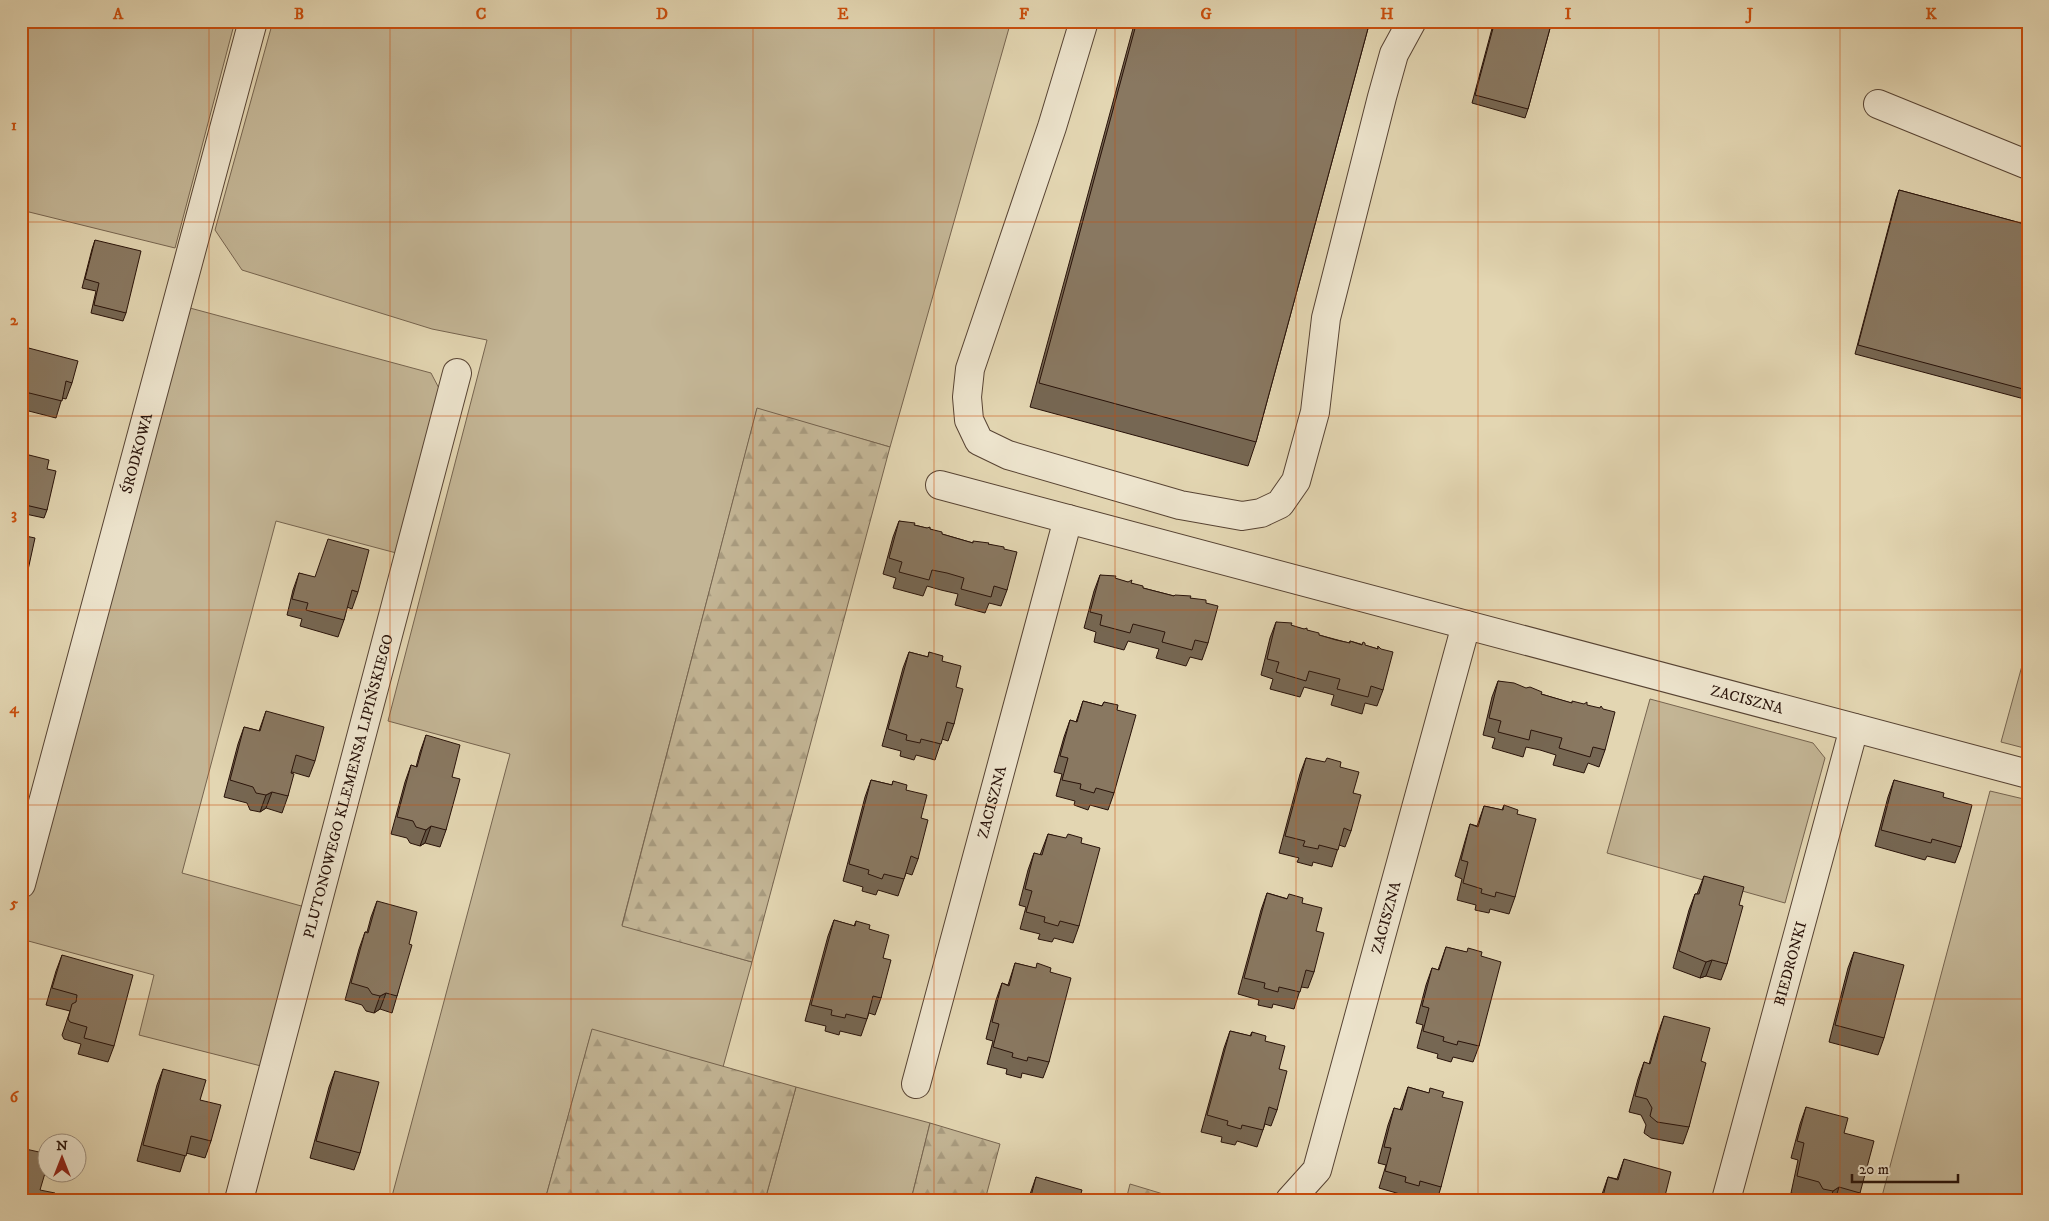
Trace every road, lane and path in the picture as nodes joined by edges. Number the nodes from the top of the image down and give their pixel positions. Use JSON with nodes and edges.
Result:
{"nodes":[{"id":1,"x":253,"y":21,"type":"edge"},
{"id":2,"x":1084,"y":21,"type":"edge"},
{"id":3,"x":1412,"y":21,"type":"edge"},
{"id":4,"x":1878,"y":104,"type":"dead end"},
{"id":5,"x":2028,"y":165,"type":"edge"},
{"id":6,"x":457,"y":373,"type":"dead end"},
{"id":7,"x":940,"y":485,"type":"dead end"},
{"id":8,"x":1068,"y":519,"type":"junction"},
{"id":9,"x":1466,"y":624,"type":"junction"},
{"id":10,"x":1854,"y":728,"type":"junction"},
{"id":11,"x":2028,"y":774,"type":"edge"},
{"id":12,"x":21,"y":884,"type":"edge"},
{"id":13,"x":916,"y":1084,"type":"dead end"},
{"id":14,"x":238,"y":1200,"type":"edge"},
{"id":15,"x":1290,"y":1200,"type":"edge"},
{"id":16,"x":1726,"y":1200,"type":"edge"}],
"edges":[{"from":1,"to":12,"type":"street","name":"ŚRODKOWA"},
{"from":2,"to":3,"type":"street"},
{"from":4,"to":5,"type":"street"},
{"from":6,"to":14,"type":"street","name":"PLUTONOWEGO KLEMENSA LIPIŃSKIEGO"},
{"from":7,"to":8,"type":"street","name":"ZACISZNA"},
{"from":8,"to":9,"type":"street","name":"ZACISZNA"},
{"from":8,"to":13,"type":"street","name":"ZACISZNA"},
{"from":9,"to":10,"type":"street","name":"ZACISZNA"},
{"from":9,"to":15,"type":"street","name":"ZACISZNA"},
{"from":10,"to":11,"type":"street","name":"ZACISZNA"},
{"from":10,"to":16,"type":"street","name":"BIEDRONKI"}]}
